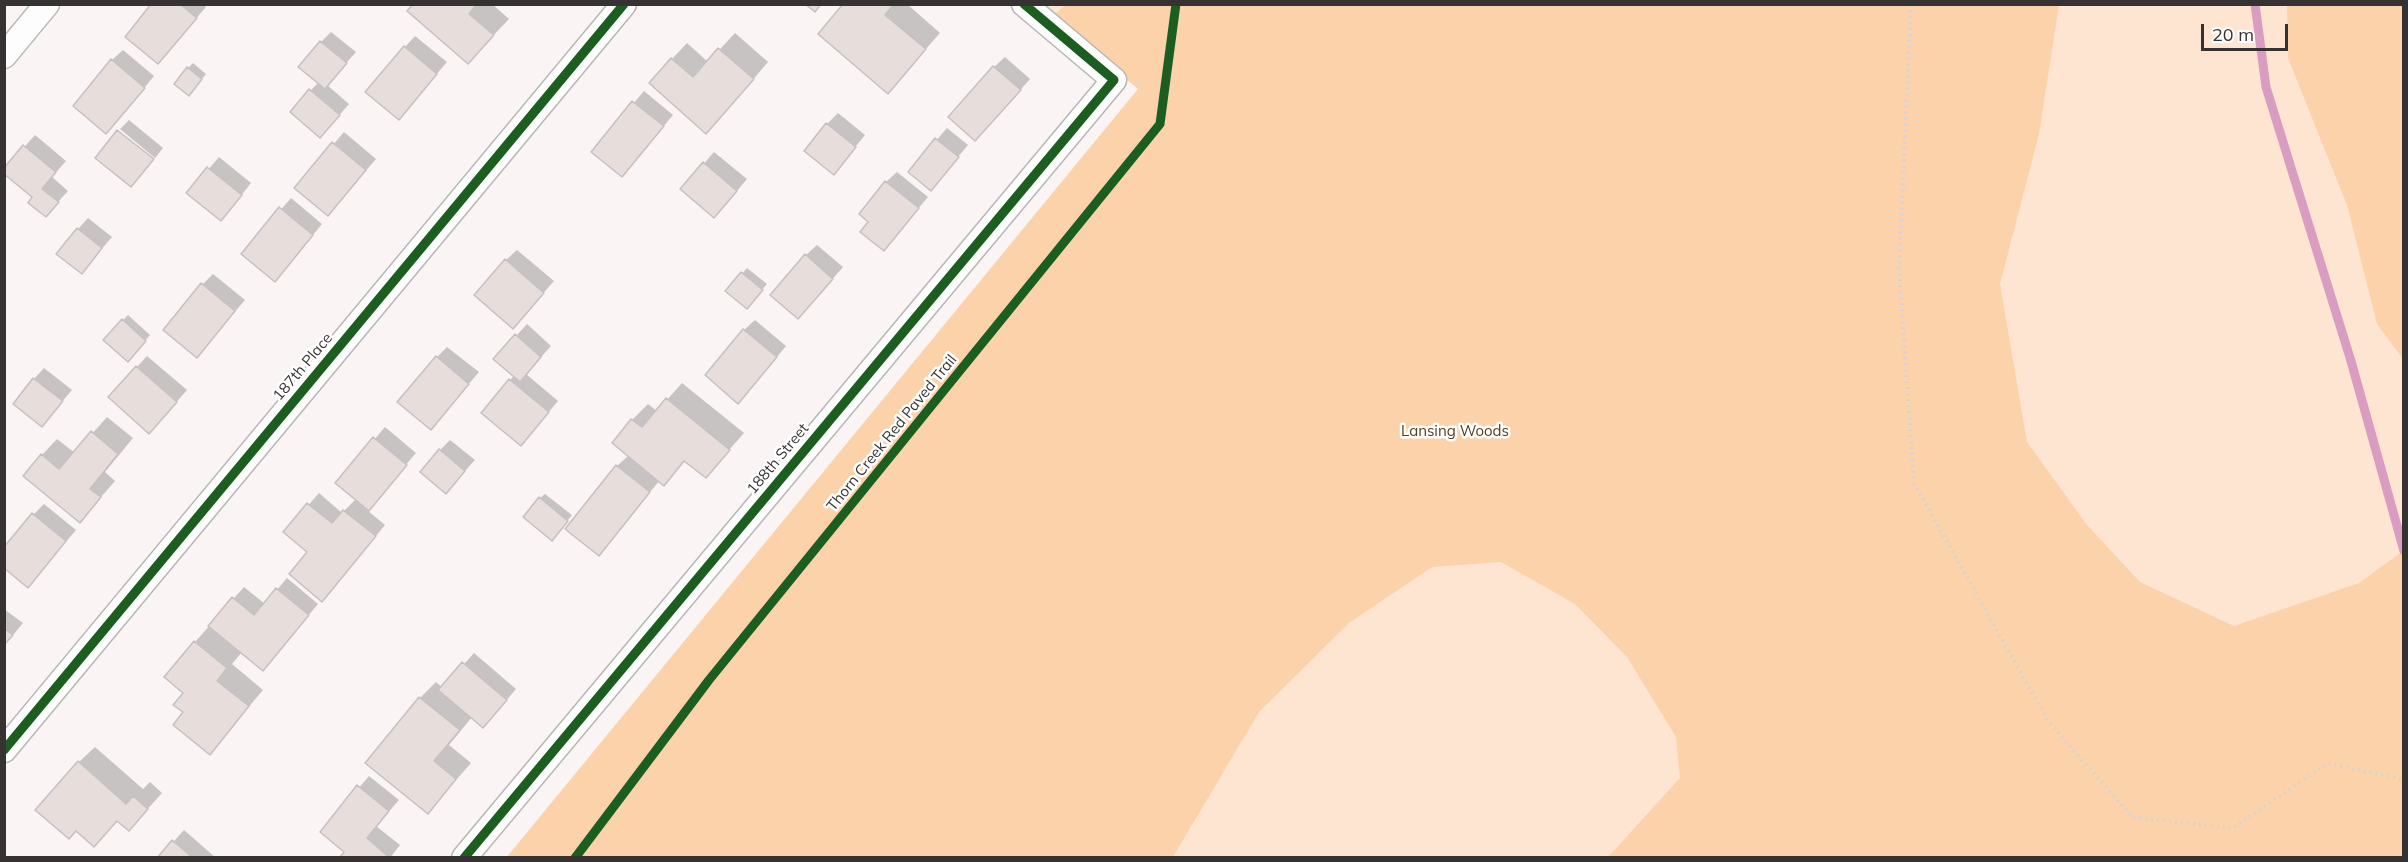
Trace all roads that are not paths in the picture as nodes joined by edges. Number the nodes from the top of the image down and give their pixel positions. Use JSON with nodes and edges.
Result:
{"nodes":[{"id":1,"x":47,"y":4,"type":"edge"},
{"id":2,"x":624,"y":4,"type":"edge"},
{"id":3,"x":1024,"y":4,"type":"edge"},
{"id":4,"x":4,"y":56,"type":"edge"},
{"id":5,"x":4,"y":750,"type":"edge"},
{"id":6,"x":464,"y":858,"type":"edge"}],
"edges":[{"from":1,"to":4,"type":"street"},
{"from":2,"to":5,"type":"street","name":"187th Place"},
{"from":3,"to":6,"type":"street","name":"188th Street"}]}
